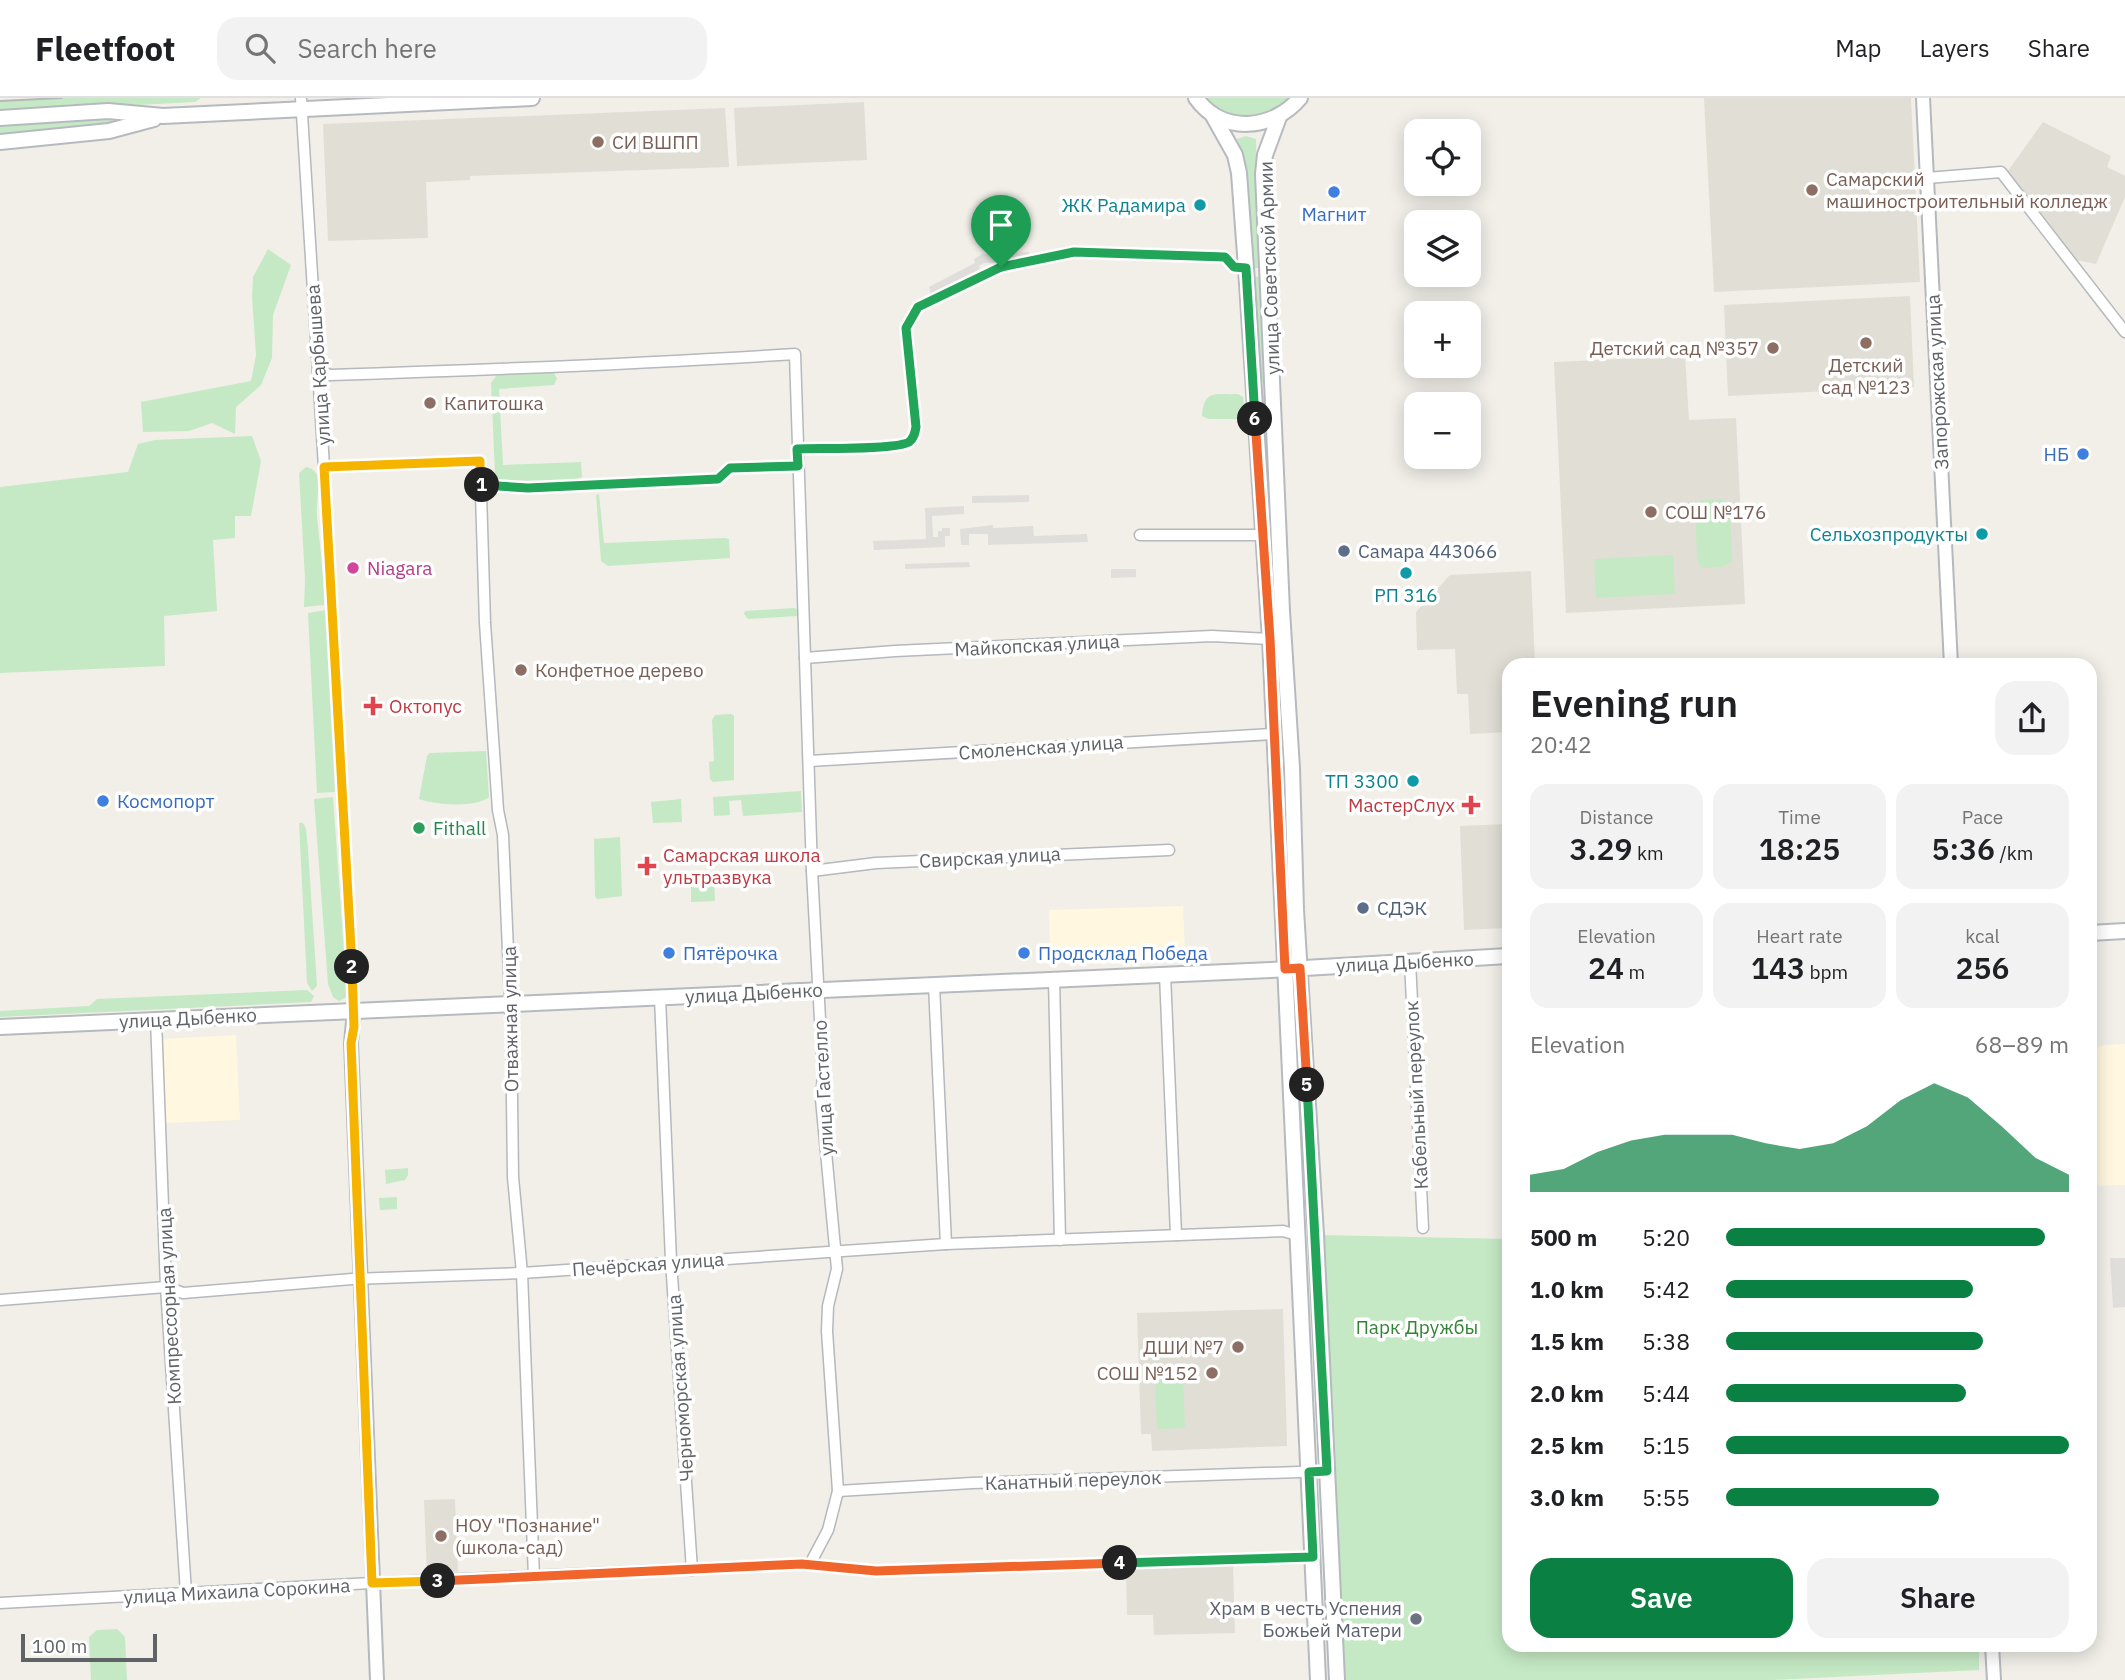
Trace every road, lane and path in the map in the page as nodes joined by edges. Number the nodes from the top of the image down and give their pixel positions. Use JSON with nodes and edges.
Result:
{"nodes":[{"id":1,"x":532,"y":98,"type":"edge"},
{"id":2,"x":1300,"y":98,"type":"edge"},
{"id":3,"x":1923,"y":98,"type":"edge"},
{"id":4,"x":1196,"y":99,"type":"edge"},
{"id":5,"x":301,"y":103,"type":"edge"},
{"id":6,"x":1212,"y":114,"type":"junction"},
{"id":7,"x":163,"y":116,"type":"junction"},
{"id":8,"x":1279,"y":117,"type":"junction"},
{"id":9,"x":0,"y":118,"type":"edge"},
{"id":10,"x":0,"y":142,"type":"edge"},
{"id":11,"x":1927,"y":178,"type":"junction"},
{"id":12,"x":1246,"y":268,"type":"junction"},
{"id":13,"x":2125,"y":332,"type":"edge"},
{"id":14,"x":318,"y":371,"type":"junction"},
{"id":15,"x":1272,"y":388,"type":"junction"},
{"id":16,"x":1253,"y":390,"type":"junction"},
{"id":17,"x":797,"y":449,"type":"junction"},
{"id":18,"x":798,"y":466,"type":"junction"},
{"id":19,"x":324,"y":467,"type":"junction"},
{"id":20,"x":480,"y":485,"type":"junction"},
{"id":21,"x":1279,"y":532,"type":"junction"},
{"id":22,"x":1140,"y":535,"type":"dead end"},
{"id":23,"x":1263,"y":535,"type":"junction"},
{"id":24,"x":1270,"y":639,"type":"junction"},
{"id":25,"x":1951,"y":658,"type":"edge"},
{"id":26,"x":805,"y":659,"type":"junction"},
{"id":27,"x":1274,"y":734,"type":"junction"},
{"id":28,"x":808,"y":761,"type":"junction"},
{"id":29,"x":1169,"y":850,"type":"dead end"},
{"id":30,"x":812,"y":871,"type":"junction"},
{"id":31,"x":2125,"y":931,"type":"edge"},
{"id":32,"x":2097,"y":933,"type":"edge"},
{"id":33,"x":1502,"y":956,"type":"edge"},
{"id":34,"x":1410,"y":961,"type":"junction"},
{"id":35,"x":1292,"y":969,"type":"junction"},
{"id":36,"x":1165,"y":974,"type":"junction"},
{"id":37,"x":1054,"y":979,"type":"junction"},
{"id":38,"x":934,"y":985,"type":"junction"},
{"id":39,"x":817,"y":990,"type":"junction"},
{"id":40,"x":660,"y":997,"type":"junction"},
{"id":41,"x":510,"y":1004,"type":"junction"},
{"id":42,"x":354,"y":1011,"type":"junction"},
{"id":43,"x":156,"y":1019,"type":"junction"},
{"id":44,"x":0,"y":1027,"type":"edge"},
{"id":45,"x":1423,"y":1228,"type":"dead end"},
{"id":46,"x":1176,"y":1235,"type":"junction"},
{"id":47,"x":1297,"y":1235,"type":"junction"},
{"id":48,"x":1316,"y":1235,"type":"junction"},
{"id":49,"x":1060,"y":1240,"type":"junction"},
{"id":50,"x":946,"y":1244,"type":"junction"},
{"id":51,"x":836,"y":1252,"type":"junction"},
{"id":52,"x":671,"y":1261,"type":"junction"},
{"id":53,"x":522,"y":1273,"type":"junction"},
{"id":54,"x":360,"y":1279,"type":"junction"},
{"id":55,"x":166,"y":1287,"type":"junction"},
{"id":56,"x":0,"y":1300,"type":"edge"},
{"id":57,"x":1327,"y":1471,"type":"junction"},
{"id":58,"x":1309,"y":1472,"type":"junction"},
{"id":59,"x":838,"y":1491,"type":"junction"},
{"id":60,"x":1313,"y":1557,"type":"junction"},
{"id":61,"x":810,"y":1564,"type":"junction"},
{"id":62,"x":692,"y":1570,"type":"junction"},
{"id":63,"x":534,"y":1577,"type":"junction"},
{"id":64,"x":372,"y":1583,"type":"junction"},
{"id":65,"x":186,"y":1593,"type":"junction"},
{"id":66,"x":0,"y":1603,"type":"edge"},
{"id":67,"x":1992,"y":1652,"type":"edge"},
{"id":68,"x":377,"y":1680,"type":"edge"},
{"id":69,"x":1318,"y":1680,"type":"edge"},
{"id":70,"x":1337,"y":1680,"type":"edge"},
{"id":71,"x":1994,"y":1680,"type":"edge"}],
"edges":[{"from":1,"to":5,"type":"main road"},
{"from":2,"to":8,"type":"main road"},
{"from":3,"to":11,"type":"street","name":"Запорожская улица"},
{"from":4,"to":6,"type":"main road"},
{"from":5,"to":7,"type":"main road"},
{"from":5,"to":14,"type":"street","name":"улица Карбышева"},
{"from":6,"to":8,"type":"main road"},
{"from":6,"to":12,"type":"main road","name":"улица Советской Армии"},
{"from":7,"to":9,"type":"main road"},
{"from":7,"to":10,"type":"main road"},
{"from":8,"to":15,"type":"main road","name":"улица Советской Армии"},
{"from":11,"to":13,"type":"street"},
{"from":11,"to":25,"type":"street","name":"Запорожская улица"},
{"from":12,"to":16,"type":"main road","name":"улица Советской Армии"},
{"from":12,"to":17,"type":"street"},
{"from":14,"to":17,"type":"street","name":"улица Гастелло"},
{"from":14,"to":19,"type":"street","name":"улица Карбышева"},
{"from":15,"to":16,"type":"main road"},
{"from":15,"to":21,"type":"main road","name":"улица Советской Армии"},
{"from":16,"to":23,"type":"main road","name":"улица Советской Армии"},
{"from":17,"to":18,"type":"street","name":"улица Гастелло"},
{"from":18,"to":20,"type":"street"},
{"from":18,"to":26,"type":"street","name":"улица Гастелло"},
{"from":19,"to":20,"type":"street","name":"Отважная улица"},
{"from":19,"to":42,"type":"street","name":"улица Карбышева"},
{"from":20,"to":41,"type":"street","name":"Отважная улица"},
{"from":21,"to":23,"type":"main road"},
{"from":21,"to":35,"type":"main road","name":"улица Советской Армии"},
{"from":22,"to":23,"type":"street"},
{"from":23,"to":24,"type":"main road","name":"улица Советской Армии"},
{"from":24,"to":26,"type":"street","name":"Майкопская улица"},
{"from":24,"to":27,"type":"main road","name":"улица Советской Армии"},
{"from":26,"to":28,"type":"street","name":"улица Гастелло"},
{"from":27,"to":28,"type":"street","name":"Смоленская улица"},
{"from":27,"to":35,"type":"main road","name":"улица Советской Армии"},
{"from":28,"to":30,"type":"street","name":"улица Гастелло"},
{"from":29,"to":30,"type":"street","name":"Свирская улица"},
{"from":30,"to":39,"type":"street","name":"улица Гастелло"},
{"from":31,"to":32,"type":"main road"},
{"from":33,"to":34,"type":"main road","name":"улица Дыбенко"},
{"from":34,"to":35,"type":"main road","name":"улица Дыбенко"},
{"from":34,"to":45,"type":"street","name":"Кабельный переулок"},
{"from":35,"to":36,"type":"main road","name":"улица Дыбенко"},
{"from":35,"to":47,"type":"main road","name":"улица Советской Армии"},
{"from":35,"to":48,"type":"main road","name":"улица Советской Армии"},
{"from":36,"to":37,"type":"main road","name":"улица Дыбенко"},
{"from":36,"to":46,"type":"street"},
{"from":37,"to":38,"type":"main road","name":"улица Дыбенко"},
{"from":37,"to":49,"type":"street"},
{"from":38,"to":39,"type":"main road","name":"улица Дыбенко"},
{"from":38,"to":50,"type":"street"},
{"from":39,"to":40,"type":"main road","name":"улица Дыбенко"},
{"from":39,"to":51,"type":"street","name":"улица Гастелло"},
{"from":40,"to":41,"type":"main road","name":"улица Дыбенко"},
{"from":40,"to":52,"type":"street","name":"Черноморская улица"},
{"from":41,"to":42,"type":"main road","name":"улица Дыбенко"},
{"from":41,"to":53,"type":"street","name":"Отважная улица"},
{"from":42,"to":43,"type":"main road","name":"улица Дыбенко"},
{"from":42,"to":54,"type":"street","name":"улица Карбышева"},
{"from":43,"to":44,"type":"main road","name":"улица Дыбенко"},
{"from":43,"to":55,"type":"street","name":"Компрессорная улица"},
{"from":46,"to":47,"type":"street","name":"Печёрская улица"},
{"from":46,"to":49,"type":"street","name":"Печёрская улица"},
{"from":47,"to":48,"type":"main road"},
{"from":47,"to":58,"type":"main road","name":"улица Советской Армии"},
{"from":48,"to":57,"type":"main road","name":"улица Советской Армии"},
{"from":49,"to":50,"type":"street","name":"Печёрская улица"},
{"from":50,"to":51,"type":"street","name":"Печёрская улица"},
{"from":51,"to":52,"type":"street","name":"Печёрская улица"},
{"from":51,"to":59,"type":"street","name":"улица Гастелло"},
{"from":52,"to":53,"type":"street","name":"Печёрская улица"},
{"from":52,"to":62,"type":"street","name":"Черноморская улица"},
{"from":53,"to":54,"type":"street","name":"Печёрская улица"},
{"from":53,"to":63,"type":"street","name":"Отважная улица"},
{"from":54,"to":55,"type":"street","name":"Печёрская улица"},
{"from":54,"to":64,"type":"street","name":"улица Карбышева"},
{"from":55,"to":56,"type":"street","name":"Печёрская улица"},
{"from":55,"to":65,"type":"street","name":"Компрессорная улица"},
{"from":57,"to":58,"type":"street","name":"Канатный переулок"},
{"from":57,"to":70,"type":"main road","name":"улица Советской Армии"},
{"from":58,"to":59,"type":"street","name":"Канатный переулок"},
{"from":58,"to":60,"type":"main road","name":"улица Советской Армии"},
{"from":59,"to":61,"type":"street","name":"улица Гастелло"},
{"from":60,"to":61,"type":"street","name":"улица Михаила Сорокина"},
{"from":60,"to":69,"type":"main road","name":"улица Советской Армии"},
{"from":61,"to":62,"type":"street","name":"улица Михаила Сорокина"},
{"from":62,"to":63,"type":"street","name":"улица Михаила Сорокина"},
{"from":63,"to":64,"type":"street","name":"улица Михаила Сорокина"},
{"from":64,"to":65,"type":"street","name":"улица Михаила Сорокина"},
{"from":64,"to":68,"type":"street","name":"улица Карбышева"},
{"from":65,"to":66,"type":"street","name":"улица Михаила Сорокина"},
{"from":67,"to":71,"type":"street"}]}
